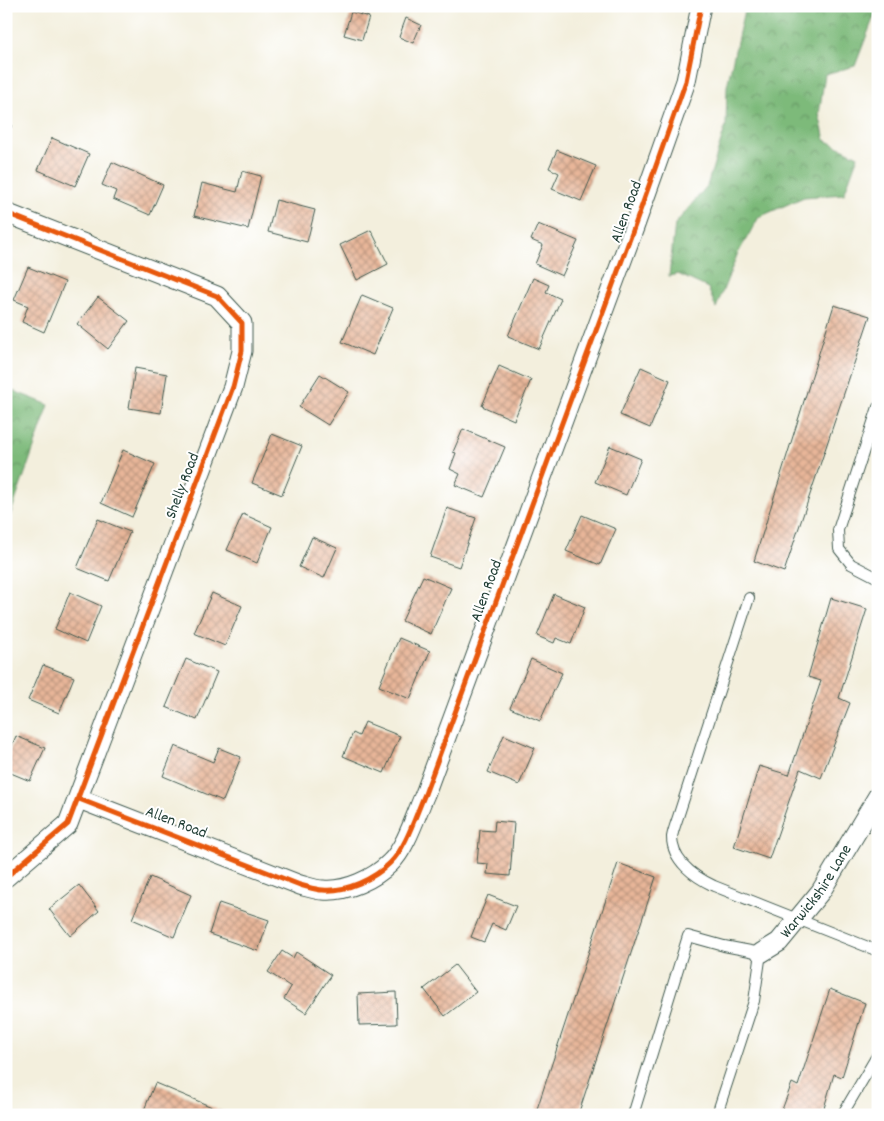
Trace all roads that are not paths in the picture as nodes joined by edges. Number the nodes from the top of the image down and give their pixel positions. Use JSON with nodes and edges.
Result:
{"nodes":[{"id":1,"x":701,"y":6,"type":"edge"},
{"id":2,"x":6,"y":213,"type":"edge"},
{"id":3,"x":878,"y":407,"type":"edge"},
{"id":4,"x":878,"y":578,"type":"edge"},
{"id":5,"x":749,"y":598,"type":"dead end"},
{"id":6,"x":878,"y":796,"type":"edge"},
{"id":7,"x":79,"y":799,"type":"junction"},
{"id":8,"x":6,"y":877,"type":"edge"},
{"id":9,"x":799,"y":919,"type":"junction"},
{"id":10,"x":878,"y":951,"type":"edge"},
{"id":11,"x":761,"y":953,"type":"junction"},
{"id":12,"x":878,"y":1054,"type":"edge"},
{"id":13,"x":720,"y":1108,"type":"dead end"},
{"id":14,"x":633,"y":1115,"type":"edge"},
{"id":15,"x":842,"y":1115,"type":"edge"}],
"edges":[{"from":1,"to":7,"type":"street","name":"Allen Road"},
{"from":2,"to":7,"type":"street","name":"Shelly Road"},
{"from":3,"to":4,"type":"lane"},
{"from":5,"to":9,"type":"lane"},
{"from":6,"to":9,"type":"street","name":"Warwickshire Lane"},
{"from":7,"to":8,"type":"street","name":"Shelly Road"},
{"from":9,"to":10,"type":"lane"},
{"from":9,"to":11,"type":"street","name":"Warwickshire Lane"},
{"from":11,"to":13,"type":"lane"},
{"from":11,"to":14,"type":"lane"},
{"from":12,"to":15,"type":"lane"}]}
